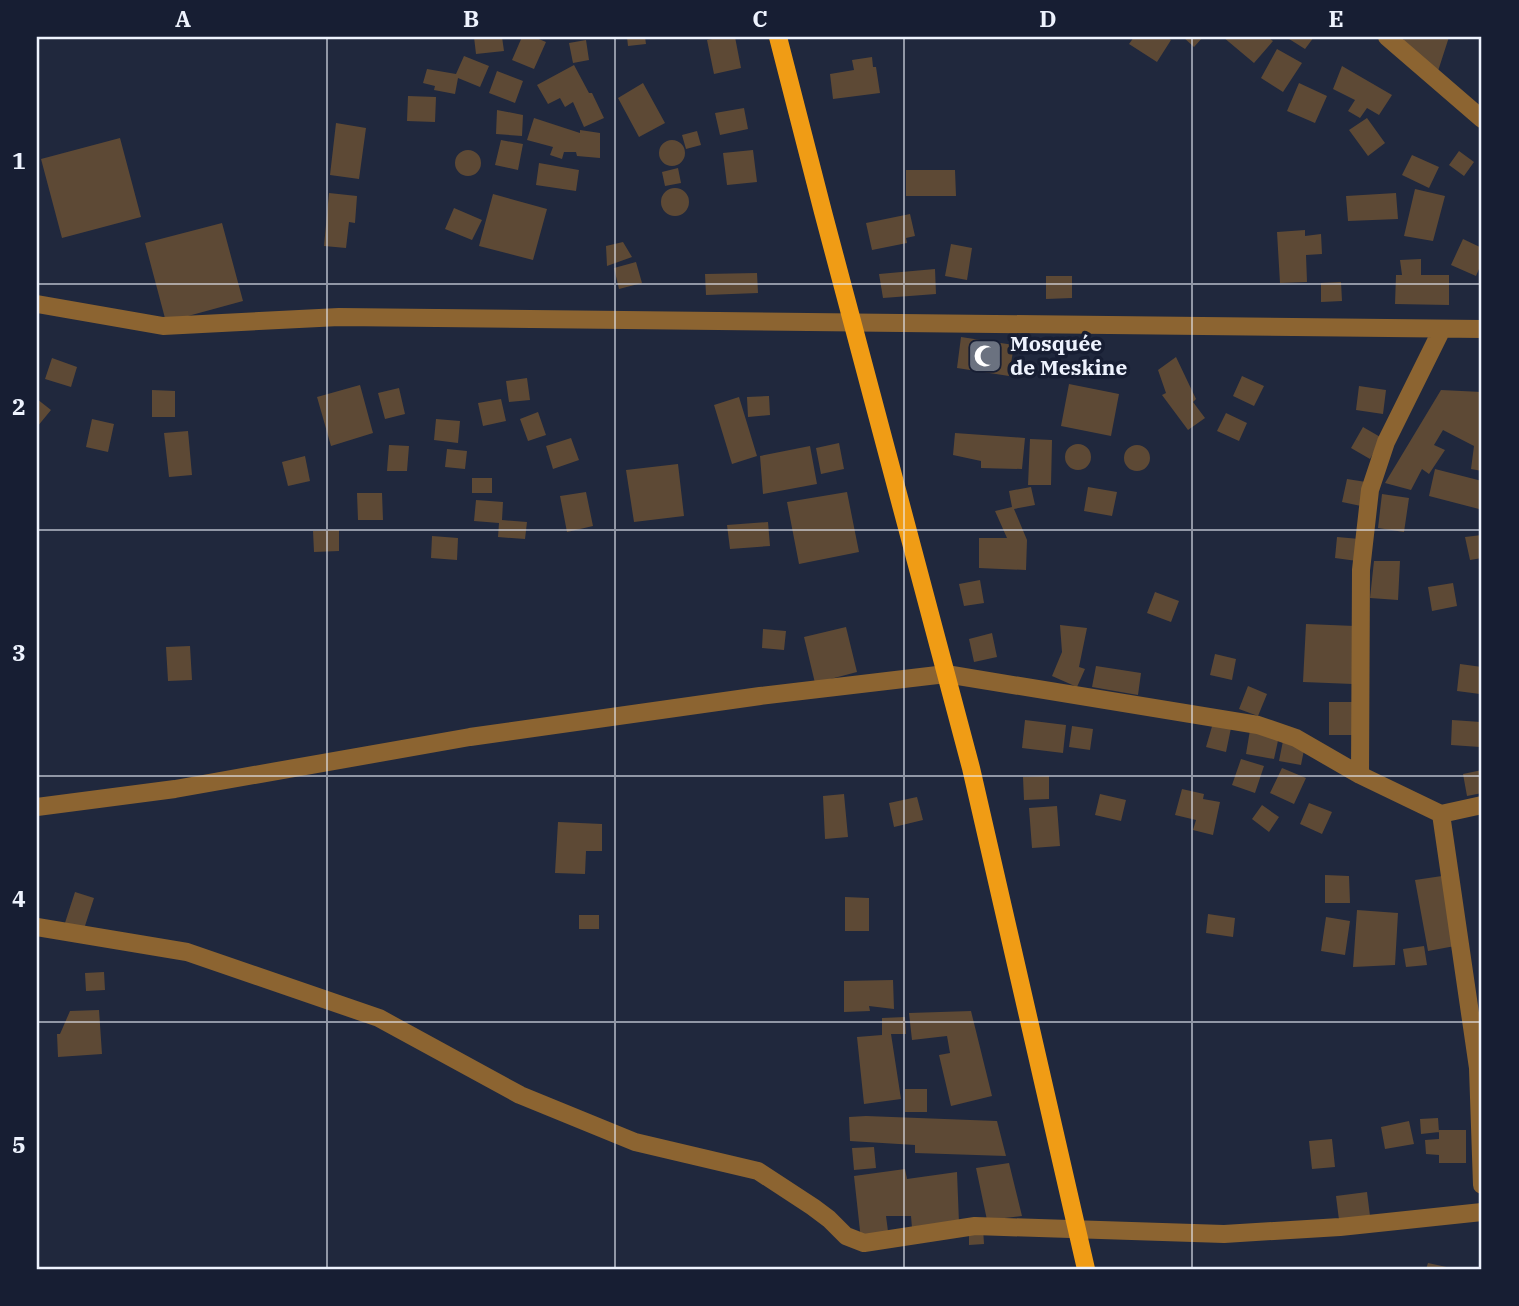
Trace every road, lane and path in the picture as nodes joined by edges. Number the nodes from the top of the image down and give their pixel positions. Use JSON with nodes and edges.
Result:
{"nodes":[{"id":1,"x":779,"y":37,"type":"edge"},
{"id":2,"x":1387,"y":37,"type":"edge"},
{"id":3,"x":1482,"y":119,"type":"edge"},
{"id":4,"x":37,"y":304,"type":"edge"},
{"id":5,"x":852,"y":321,"type":"junction"},
{"id":6,"x":1442,"y":329,"type":"junction"},
{"id":7,"x":1482,"y":330,"type":"edge"},
{"id":8,"x":946,"y":674,"type":"junction"},
{"id":9,"x":1360,"y":775,"type":"junction"},
{"id":10,"x":1482,"y":805,"type":"edge"},
{"id":11,"x":37,"y":807,"type":"edge"},
{"id":12,"x":1441,"y":814,"type":"junction"},
{"id":13,"x":37,"y":927,"type":"edge"},
{"id":14,"x":1482,"y":1185,"type":"edge"},
{"id":15,"x":1482,"y":1212,"type":"edge"},
{"id":16,"x":1078,"y":1230,"type":"junction"},
{"id":17,"x":1086,"y":1269,"type":"edge"}],
"edges":[{"from":1,"to":5,"type":"main road"},
{"from":2,"to":3,"type":"street"},
{"from":4,"to":5,"type":"street"},
{"from":5,"to":6,"type":"street"},
{"from":5,"to":8,"type":"main road"},
{"from":6,"to":7,"type":"street"},
{"from":6,"to":9,"type":"street"},
{"from":8,"to":9,"type":"street"},
{"from":8,"to":11,"type":"street"},
{"from":8,"to":16,"type":"main road"},
{"from":9,"to":12,"type":"street"},
{"from":10,"to":12,"type":"street"},
{"from":12,"to":14,"type":"street"},
{"from":13,"to":16,"type":"street"},
{"from":15,"to":16,"type":"street"},
{"from":16,"to":17,"type":"main road"}]}
